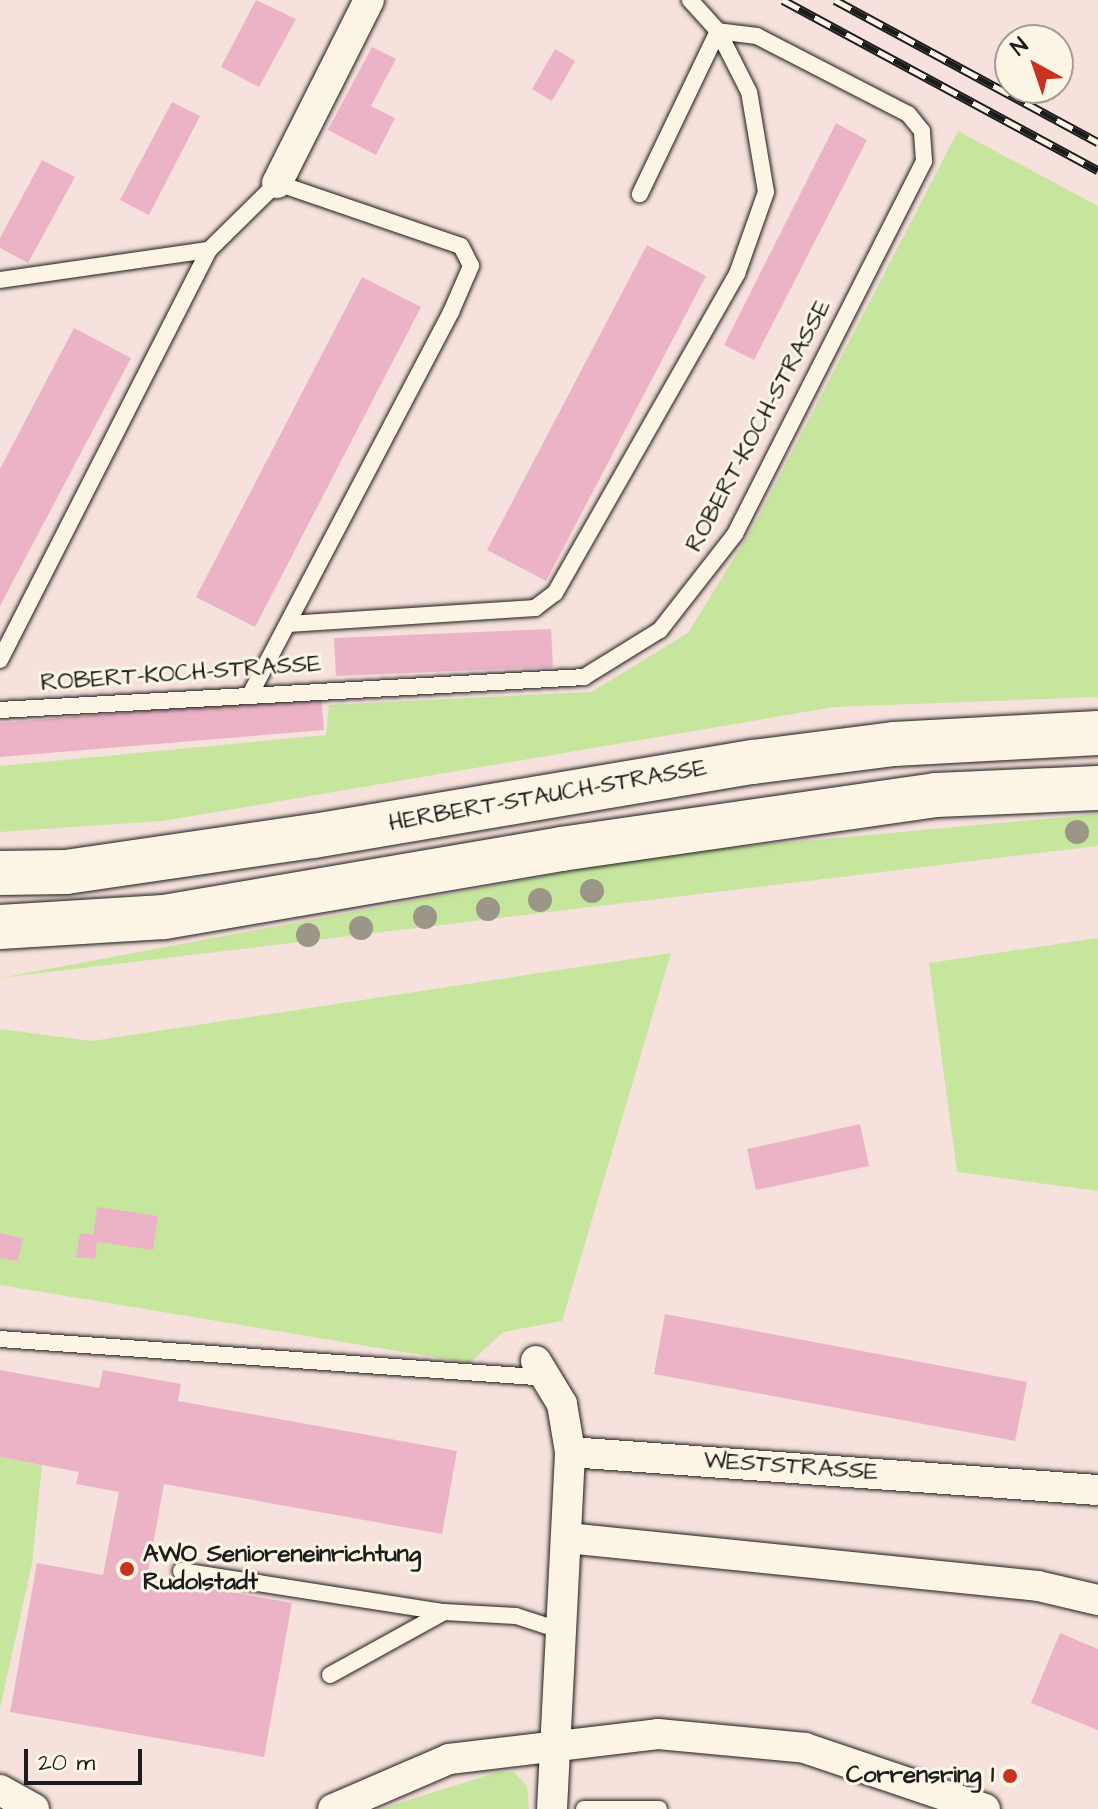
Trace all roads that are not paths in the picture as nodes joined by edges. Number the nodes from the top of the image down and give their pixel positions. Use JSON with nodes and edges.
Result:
{"nodes":[{"id":1,"x":369,"y":0,"type":"edge"},
{"id":2,"x":690,"y":0,"type":"edge"},
{"id":3,"x":718,"y":31,"type":"junction"},
{"id":4,"x":277,"y":183,"type":"junction"},
{"id":5,"x":640,"y":194,"type":"dead end"},
{"id":6,"x":209,"y":250,"type":"junction"},
{"id":7,"x":0,"y":280,"type":"edge"},
{"id":8,"x":288,"y":624,"type":"junction"},
{"id":9,"x":0,"y":660,"type":"edge"},
{"id":10,"x":251,"y":693,"type":"junction"},
{"id":11,"x":0,"y":710,"type":"edge"},
{"id":12,"x":1098,"y":733,"type":"edge"},
{"id":13,"x":1098,"y":788,"type":"edge"},
{"id":14,"x":0,"y":873,"type":"edge"},
{"id":15,"x":0,"y":927,"type":"edge"},
{"id":16,"x":0,"y":1339,"type":"edge"},
{"id":17,"x":542,"y":1370,"type":"joint"},
{"id":18,"x":570,"y":1452,"type":"junction"},
{"id":19,"x":1098,"y":1490,"type":"edge"},
{"id":20,"x":567,"y":1538,"type":"junction"},
{"id":21,"x":181,"y":1571,"type":"dead end"},
{"id":22,"x":1098,"y":1600,"type":"edge"},
{"id":23,"x":444,"y":1612,"type":"junction"},
{"id":24,"x":559,"y":1630,"type":"junction"},
{"id":25,"x":330,"y":1675,"type":"dead end"},
{"id":26,"x":554,"y":1741,"type":"junction"},
{"id":27,"x":0,"y":1790,"type":"edge"},
{"id":28,"x":34,"y":1809,"type":"edge"},
{"id":29,"x":333,"y":1809,"type":"edge"},
{"id":30,"x":552,"y":1809,"type":"edge"},
{"id":31,"x":584,"y":1809,"type":"edge"},
{"id":32,"x":659,"y":1809,"type":"edge"},
{"id":33,"x":985,"y":1809,"type":"edge"}],
"edges":[{"from":1,"to":4,"type":"street"},
{"from":2,"to":3,"type":"lane"},
{"from":3,"to":5,"type":"lane"},
{"from":3,"to":8,"type":"lane"},
{"from":3,"to":10,"type":"lane","name":"ROBERT-KOCH-STRASSE"},
{"from":4,"to":6,"type":"lane"},
{"from":4,"to":8,"type":"lane"},
{"from":6,"to":7,"type":"lane"},
{"from":6,"to":9,"type":"lane"},
{"from":8,"to":10,"type":"lane"},
{"from":10,"to":11,"type":"lane","name":"ROBERT-KOCH-STRASSE"},
{"from":12,"to":14,"type":"main road","name":"HERBERT-STAUCH-STRASSE"},
{"from":13,"to":15,"type":"main road"},
{"from":16,"to":17,"type":"lane"},
{"from":17,"to":18,"type":"street"},
{"from":18,"to":19,"type":"street","name":"WESTSTRASSE"},
{"from":18,"to":20,"type":"street"},
{"from":20,"to":22,"type":"street"},
{"from":20,"to":24,"type":"street"},
{"from":21,"to":23,"type":"lane"},
{"from":23,"to":24,"type":"lane"},
{"from":23,"to":25,"type":"lane"},
{"from":24,"to":26,"type":"street"},
{"from":26,"to":29,"type":"street"},
{"from":26,"to":30,"type":"street"},
{"from":26,"to":33,"type":"street"},
{"from":27,"to":28,"type":"street"},
{"from":31,"to":32,"type":"lane"}]}
